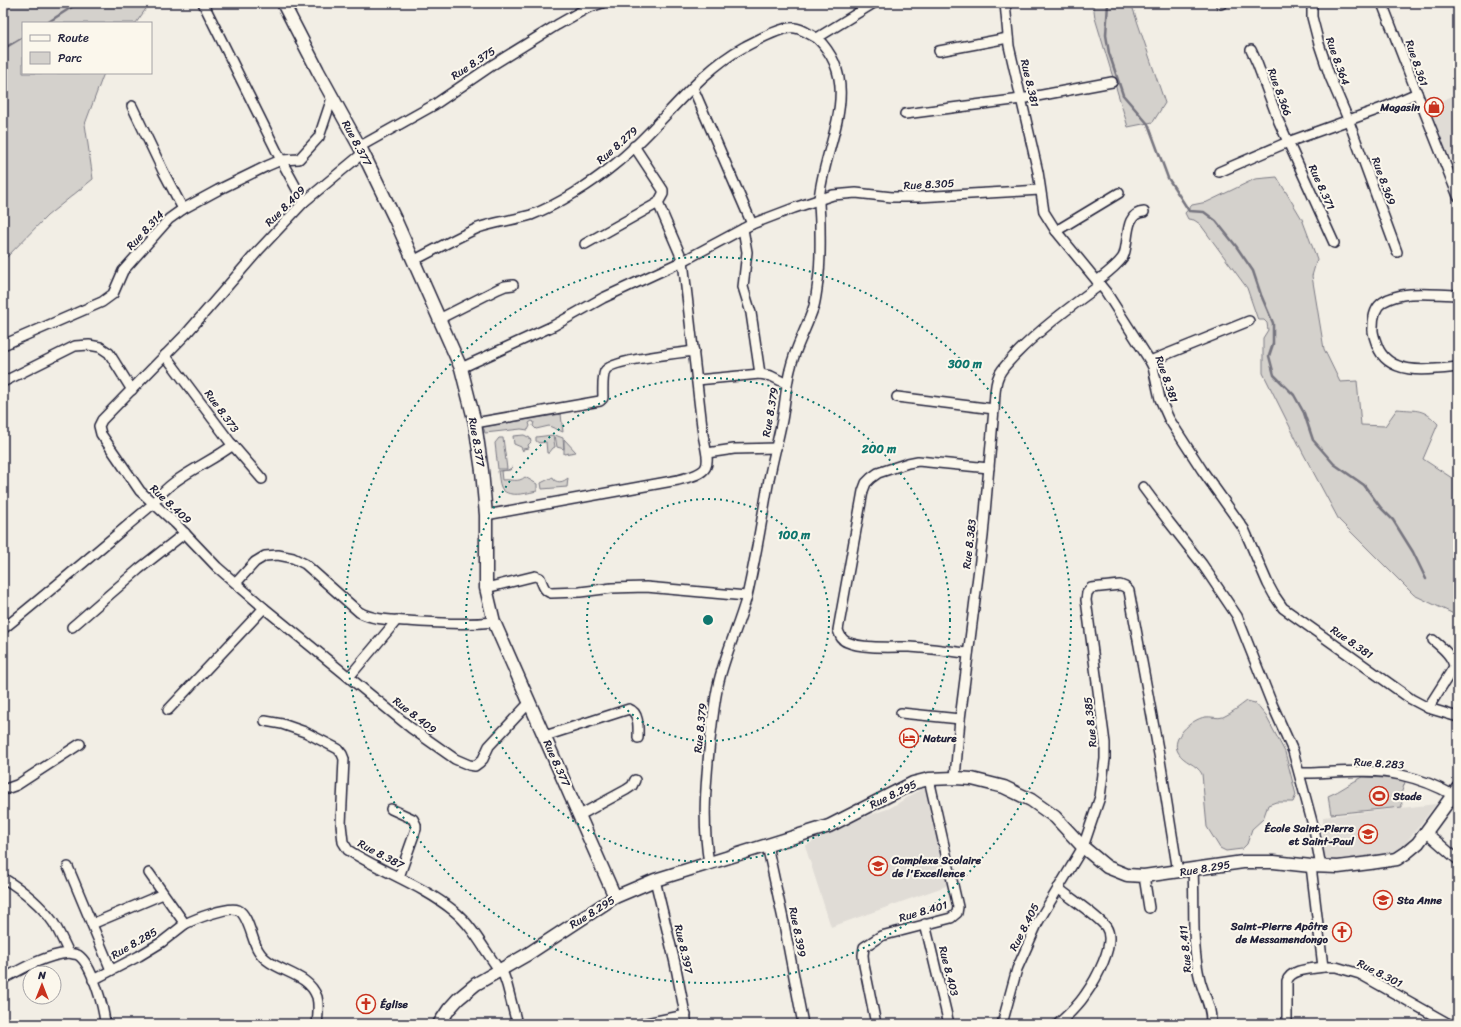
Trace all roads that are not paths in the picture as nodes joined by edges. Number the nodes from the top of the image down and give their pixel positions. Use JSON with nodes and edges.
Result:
{"nodes":[{"id":1,"x":203,"y":3,"type":"edge"},
{"id":2,"x":283,"y":3,"type":"edge"},
{"id":3,"x":602,"y":3,"type":"edge"},
{"id":4,"x":874,"y":3,"type":"edge"},
{"id":5,"x":1004,"y":3,"type":"edge"},
{"id":6,"x":1382,"y":3,"type":"edge"},
{"id":7,"x":1312,"y":9,"type":"dead end"},
{"id":8,"x":817,"y":38,"type":"junction"},
{"id":9,"x":1008,"y":38,"type":"junction"},
{"id":10,"x":1251,"y":50,"type":"dead end"},
{"id":11,"x":939,"y":51,"type":"dead end"},
{"id":12,"x":1112,"y":82,"type":"dead end"},
{"id":13,"x":693,"y":88,"type":"junction"},
{"id":14,"x":1417,"y":93,"type":"junction"},
{"id":15,"x":332,"y":98,"type":"junction"},
{"id":16,"x":1021,"y":99,"type":"junction"},
{"id":17,"x":132,"y":106,"type":"dead end"},
{"id":18,"x":905,"y":114,"type":"dead end"},
{"id":19,"x":1348,"y":119,"type":"junction"},
{"id":20,"x":1288,"y":142,"type":"junction"},
{"id":21,"x":634,"y":146,"type":"junction"},
{"id":22,"x":361,"y":150,"type":"junction"},
{"id":23,"x":281,"y":160,"type":"junction"},
{"id":24,"x":1220,"y":172,"type":"dead end"},
{"id":25,"x":1040,"y":190,"type":"junction"},
{"id":26,"x":1119,"y":193,"type":"dead end"},
{"id":27,"x":1458,"y":196,"type":"edge"},
{"id":28,"x":819,"y":200,"type":"junction"},
{"id":29,"x":304,"y":202,"type":"junction"},
{"id":30,"x":658,"y":203,"type":"junction"},
{"id":31,"x":183,"y":209,"type":"junction"},
{"id":32,"x":1144,"y":212,"type":"dead end"},
{"id":33,"x":752,"y":224,"type":"junction"},
{"id":34,"x":743,"y":229,"type":"junction"},
{"id":35,"x":1056,"y":231,"type":"junction"},
{"id":36,"x":1334,"y":243,"type":"dead end"},
{"id":37,"x":585,"y":244,"type":"dead end"},
{"id":38,"x":1397,"y":252,"type":"dead end"},
{"id":39,"x":413,"y":260,"type":"junction"},
{"id":40,"x":683,"y":261,"type":"junction"},
{"id":41,"x":1099,"y":283,"type":"junction"},
{"id":42,"x":513,"y":285,"type":"dead end"},
{"id":43,"x":1458,"y":295,"type":"edge"},
{"id":44,"x":439,"y":319,"type":"junction"},
{"id":45,"x":1249,"y":321,"type":"dead end"},
{"id":46,"x":3,"y":345,"type":"edge"},
{"id":47,"x":694,"y":351,"type":"junction"},
{"id":48,"x":165,"y":356,"type":"junction"},
{"id":49,"x":1150,"y":361,"type":"junction"},
{"id":50,"x":1458,"y":367,"type":"edge"},
{"id":51,"x":461,"y":368,"type":"junction"},
{"id":52,"x":760,"y":374,"type":"junction"},
{"id":53,"x":697,"y":380,"type":"junction"},
{"id":54,"x":3,"y":382,"type":"edge"},
{"id":55,"x":787,"y":384,"type":"junction"},
{"id":56,"x":132,"y":390,"type":"junction"},
{"id":57,"x":897,"y":397,"type":"dead end"},
{"id":58,"x":994,"y":409,"type":"junction"},
{"id":59,"x":475,"y":423,"type":"junction"},
{"id":60,"x":233,"y":445,"type":"junction"},
{"id":61,"x":776,"y":448,"type":"junction"},
{"id":62,"x":707,"y":453,"type":"junction"},
{"id":63,"x":989,"y":468,"type":"junction"},
{"id":64,"x":262,"y":479,"type":"dead end"},
{"id":65,"x":1143,"y":487,"type":"dead end"},
{"id":66,"x":153,"y":504,"type":"junction"},
{"id":67,"x":486,"y":515,"type":"junction"},
{"id":68,"x":185,"y":533,"type":"junction"},
{"id":69,"x":236,"y":583,"type":"junction"},
{"id":70,"x":486,"y":588,"type":"junction"},
{"id":71,"x":746,"y":596,"type":"junction"},
{"id":72,"x":264,"y":608,"type":"junction"},
{"id":73,"x":397,"y":620,"type":"junction"},
{"id":74,"x":494,"y":622,"type":"junction"},
{"id":75,"x":72,"y":626,"type":"dead end"},
{"id":76,"x":3,"y":629,"type":"edge"},
{"id":77,"x":1434,"y":640,"type":"dead end"},
{"id":78,"x":968,"y":653,"type":"junction"},
{"id":79,"x":349,"y":677,"type":"junction"},
{"id":80,"x":530,"y":702,"type":"junction"},
{"id":81,"x":1428,"y":708,"type":"junction"},
{"id":82,"x":168,"y":710,"type":"dead end"},
{"id":83,"x":900,"y":713,"type":"dead end"},
{"id":84,"x":1458,"y":717,"type":"edge"},
{"id":85,"x":960,"y":719,"type":"junction"},
{"id":86,"x":265,"y":721,"type":"dead end"},
{"id":87,"x":545,"y":736,"type":"junction"},
{"id":88,"x":638,"y":738,"type":"dead end"},
{"id":89,"x":80,"y":744,"type":"dead end"},
{"id":90,"x":1300,"y":773,"type":"junction"},
{"id":91,"x":955,"y":778,"type":"junction"},
{"id":92,"x":929,"y":779,"type":"junction"},
{"id":93,"x":635,"y":780,"type":"dead end"},
{"id":94,"x":3,"y":790,"type":"edge"},
{"id":95,"x":1456,"y":791,"type":"edge"},
{"id":96,"x":390,"y":809,"type":"dead end"},
{"id":97,"x":580,"y":815,"type":"junction"},
{"id":98,"x":1426,"y":832,"type":"junction"},
{"id":99,"x":767,"y":845,"type":"junction"},
{"id":100,"x":1083,"y":847,"type":"junction"},
{"id":101,"x":1458,"y":860,"type":"edge"},
{"id":102,"x":709,"y":863,"type":"junction"},
{"id":103,"x":1316,"y":866,"type":"junction"},
{"id":104,"x":68,"y":867,"type":"dead end"},
{"id":105,"x":1193,"y":870,"type":"junction"},
{"id":106,"x":1178,"y":872,"type":"junction"},
{"id":107,"x":149,"y":873,"type":"dead end"},
{"id":108,"x":1144,"y":876,"type":"junction"},
{"id":109,"x":399,"y":877,"type":"junction"},
{"id":110,"x":3,"y":878,"type":"edge"},
{"id":111,"x":655,"y":880,"type":"junction"},
{"id":112,"x":1058,"y":888,"type":"junction"},
{"id":113,"x":163,"y":894,"type":"junction"},
{"id":114,"x":616,"y":897,"type":"junction"},
{"id":115,"x":1149,"y":908,"type":"dead end"},
{"id":116,"x":92,"y":924,"type":"junction"},
{"id":117,"x":185,"y":924,"type":"junction"},
{"id":118,"x":926,"y":924,"type":"junction"},
{"id":119,"x":69,"y":953,"type":"junction"},
{"id":120,"x":1322,"y":967,"type":"junction"},
{"id":121,"x":111,"y":970,"type":"junction"},
{"id":122,"x":499,"y":970,"type":"junction"},
{"id":123,"x":3,"y":979,"type":"edge"},
{"id":124,"x":93,"y":980,"type":"junction"},
{"id":125,"x":687,"y":1020,"type":"edge"},
{"id":126,"x":105,"y":1024,"type":"edge"},
{"id":127,"x":317,"y":1024,"type":"edge"},
{"id":128,"x":439,"y":1024,"type":"edge"},
{"id":129,"x":516,"y":1024,"type":"edge"},
{"id":130,"x":641,"y":1024,"type":"edge"},
{"id":131,"x":803,"y":1024,"type":"edge"},
{"id":132,"x":876,"y":1024,"type":"edge"},
{"id":133,"x":949,"y":1024,"type":"edge"},
{"id":134,"x":1002,"y":1024,"type":"edge"},
{"id":135,"x":1058,"y":1024,"type":"edge"},
{"id":136,"x":1210,"y":1024,"type":"edge"},
{"id":137,"x":1287,"y":1024,"type":"edge"},
{"id":138,"x":1449,"y":1024,"type":"edge"}],
"edges":[{"from":1,"to":23,"type":"street"},
{"from":2,"to":15,"type":"street","name":"Rue 8.377"},
{"from":3,"to":22,"type":"street","name":"Rue 8.375"},
{"from":4,"to":8,"type":"street"},
{"from":5,"to":9,"type":"street","name":"Rue 8.381"},
{"from":6,"to":14,"type":"street","name":"Rue 8.361"},
{"from":7,"to":19,"type":"street","name":"Rue 8.364"},
{"from":8,"to":13,"type":"street","name":"Rue 8.279"},
{"from":8,"to":28,"type":"street","name":"Rue 8.379"},
{"from":9,"to":11,"type":"street"},
{"from":9,"to":16,"type":"street","name":"Rue 8.381"},
{"from":10,"to":20,"type":"street","name":"Rue 8.366"},
{"from":12,"to":16,"type":"street"},
{"from":13,"to":21,"type":"street","name":"Rue 8.279"},
{"from":13,"to":33,"type":"street"},
{"from":14,"to":19,"type":"street","name":"Rue 8.361"},
{"from":14,"to":27,"type":"street"},
{"from":15,"to":22,"type":"street","name":"Rue 8.377"},
{"from":15,"to":23,"type":"street","name":"Rue 8.314"},
{"from":16,"to":18,"type":"street"},
{"from":16,"to":25,"type":"street","name":"Rue 8.381"},
{"from":17,"to":31,"type":"street"},
{"from":19,"to":20,"type":"street","name":"Rue 8.361"},
{"from":19,"to":38,"type":"street","name":"Rue 8.369"},
{"from":20,"to":24,"type":"street","name":"Rue 8.361"},
{"from":20,"to":36,"type":"street","name":"Rue 8.371"},
{"from":21,"to":30,"type":"street"},
{"from":21,"to":39,"type":"street","name":"Rue 8.279"},
{"from":22,"to":29,"type":"street","name":"Rue 8.409"},
{"from":22,"to":39,"type":"street","name":"Rue 8.377"},
{"from":23,"to":29,"type":"street"},
{"from":23,"to":31,"type":"street","name":"Rue 8.314"},
{"from":25,"to":28,"type":"street","name":"Rue 8.305"},
{"from":25,"to":35,"type":"street","name":"Rue 8.381"},
{"from":26,"to":35,"type":"street"},
{"from":28,"to":33,"type":"street","name":"Rue 8.305"},
{"from":28,"to":55,"type":"street","name":"Rue 8.379"},
{"from":29,"to":48,"type":"street","name":"Rue 8.409"},
{"from":30,"to":37,"type":"street"},
{"from":30,"to":40,"type":"street"},
{"from":31,"to":46,"type":"street","name":"Rue 8.314"},
{"from":32,"to":41,"type":"street","name":"Rue 8.383"},
{"from":33,"to":34,"type":"street","name":"Rue 8.305"},
{"from":34,"to":40,"type":"street","name":"Rue 8.305"},
{"from":34,"to":52,"type":"street"},
{"from":35,"to":41,"type":"street","name":"Rue 8.381"},
{"from":39,"to":44,"type":"street","name":"Rue 8.377"},
{"from":40,"to":47,"type":"street"},
{"from":40,"to":51,"type":"street","name":"Rue 8.305"},
{"from":41,"to":49,"type":"street","name":"Rue 8.381"},
{"from":41,"to":58,"type":"street","name":"Rue 8.383"},
{"from":42,"to":44,"type":"street"},
{"from":43,"to":50,"type":"street"},
{"from":44,"to":51,"type":"street","name":"Rue 8.377"},
{"from":45,"to":49,"type":"street"},
{"from":47,"to":53,"type":"street"},
{"from":47,"to":59,"type":"street"},
{"from":48,"to":56,"type":"street","name":"Rue 8.409"},
{"from":48,"to":60,"type":"street","name":"Rue 8.373"},
{"from":49,"to":81,"type":"street","name":"Rue 8.381"},
{"from":51,"to":59,"type":"street","name":"Rue 8.377"},
{"from":52,"to":53,"type":"street"},
{"from":52,"to":55,"type":"street"},
{"from":53,"to":62,"type":"street"},
{"from":54,"to":56,"type":"street"},
{"from":55,"to":61,"type":"street","name":"Rue 8.379"},
{"from":56,"to":66,"type":"street","name":"Rue 8.409"},
{"from":57,"to":58,"type":"street"},
{"from":58,"to":63,"type":"street","name":"Rue 8.383"},
{"from":59,"to":67,"type":"street","name":"Rue 8.377"},
{"from":60,"to":64,"type":"street","name":"Rue 8.373"},
{"from":60,"to":66,"type":"street"},
{"from":61,"to":62,"type":"street"},
{"from":61,"to":71,"type":"street","name":"Rue 8.379"},
{"from":62,"to":67,"type":"street"},
{"from":63,"to":78,"type":"street","name":"Rue 8.383"},
{"from":63,"to":78,"type":"street"},
{"from":65,"to":90,"type":"street"},
{"from":66,"to":68,"type":"street","name":"Rue 8.409"},
{"from":66,"to":76,"type":"street"},
{"from":67,"to":70,"type":"street","name":"Rue 8.377"},
{"from":68,"to":69,"type":"street","name":"Rue 8.409"},
{"from":68,"to":75,"type":"street"},
{"from":69,"to":72,"type":"street","name":"Rue 8.409"},
{"from":69,"to":73,"type":"street"},
{"from":70,"to":71,"type":"street"},
{"from":70,"to":74,"type":"street","name":"Rue 8.377"},
{"from":71,"to":102,"type":"street","name":"Rue 8.379"},
{"from":72,"to":79,"type":"street","name":"Rue 8.409"},
{"from":72,"to":82,"type":"street"},
{"from":73,"to":74,"type":"street"},
{"from":73,"to":79,"type":"street"},
{"from":74,"to":80,"type":"street","name":"Rue 8.377"},
{"from":77,"to":81,"type":"street"},
{"from":78,"to":85,"type":"street","name":"Rue 8.383"},
{"from":79,"to":80,"type":"street","name":"Rue 8.409"},
{"from":80,"to":87,"type":"street","name":"Rue 8.377"},
{"from":81,"to":84,"type":"street","name":"Rue 8.381"},
{"from":83,"to":85,"type":"street"},
{"from":85,"to":91,"type":"street","name":"Rue 8.383"},
{"from":86,"to":109,"type":"street","name":"Rue 8.387"},
{"from":87,"to":88,"type":"street"},
{"from":87,"to":97,"type":"street","name":"Rue 8.377"},
{"from":89,"to":94,"type":"street"},
{"from":90,"to":95,"type":"street","name":"Rue 8.283"},
{"from":90,"to":103,"type":"street"},
{"from":91,"to":92,"type":"street","name":"Rue 8.295"},
{"from":91,"to":100,"type":"street","name":"Rue 8.295"},
{"from":92,"to":99,"type":"street","name":"Rue 8.295"},
{"from":92,"to":118,"type":"street","name":"Rue 8.401"},
{"from":93,"to":97,"type":"street"},
{"from":95,"to":98,"type":"street","name":"Rue 8.295"},
{"from":96,"to":109,"type":"street"},
{"from":97,"to":114,"type":"street","name":"Rue 8.377"},
{"from":98,"to":101,"type":"street"},
{"from":98,"to":103,"type":"street","name":"Rue 8.295"},
{"from":99,"to":102,"type":"street","name":"Rue 8.295"},
{"from":99,"to":131,"type":"street","name":"Rue 8.399"},
{"from":100,"to":106,"type":"street","name":"Rue 8.385"},
{"from":100,"to":108,"type":"street","name":"Rue 8.295"},
{"from":100,"to":112,"type":"street","name":"Rue 8.405"},
{"from":102,"to":111,"type":"street","name":"Rue 8.295"},
{"from":103,"to":105,"type":"street","name":"Rue 8.295"},
{"from":103,"to":120,"type":"street"},
{"from":104,"to":116,"type":"street"},
{"from":105,"to":106,"type":"street","name":"Rue 8.295"},
{"from":105,"to":136,"type":"street","name":"Rue 8.411"},
{"from":106,"to":108,"type":"street","name":"Rue 8.295"},
{"from":107,"to":113,"type":"street"},
{"from":108,"to":115,"type":"street"},
{"from":109,"to":122,"type":"street","name":"Rue 8.387"},
{"from":110,"to":119,"type":"street"},
{"from":111,"to":114,"type":"street","name":"Rue 8.295"},
{"from":111,"to":125,"type":"street","name":"Rue 8.397"},
{"from":112,"to":134,"type":"street","name":"Rue 8.405"},
{"from":112,"to":135,"type":"street"},
{"from":113,"to":116,"type":"street"},
{"from":113,"to":117,"type":"street"},
{"from":114,"to":122,"type":"street","name":"Rue 8.295"},
{"from":116,"to":121,"type":"street"},
{"from":117,"to":121,"type":"street","name":"Rue 8.285"},
{"from":117,"to":127,"type":"street","name":"Rue 8.285"},
{"from":118,"to":132,"type":"street","name":"Rue 8.401"},
{"from":118,"to":133,"type":"street","name":"Rue 8.403"},
{"from":119,"to":123,"type":"street"},
{"from":119,"to":124,"type":"street"},
{"from":120,"to":137,"type":"street","name":"Rue 8.301"},
{"from":120,"to":138,"type":"street","name":"Rue 8.301"},
{"from":121,"to":124,"type":"street","name":"Rue 8.285"},
{"from":122,"to":128,"type":"street","name":"Rue 8.295"},
{"from":122,"to":129,"type":"street","name":"Rue 8.387"},
{"from":124,"to":126,"type":"street"},
{"from":125,"to":130,"type":"street"}]}
